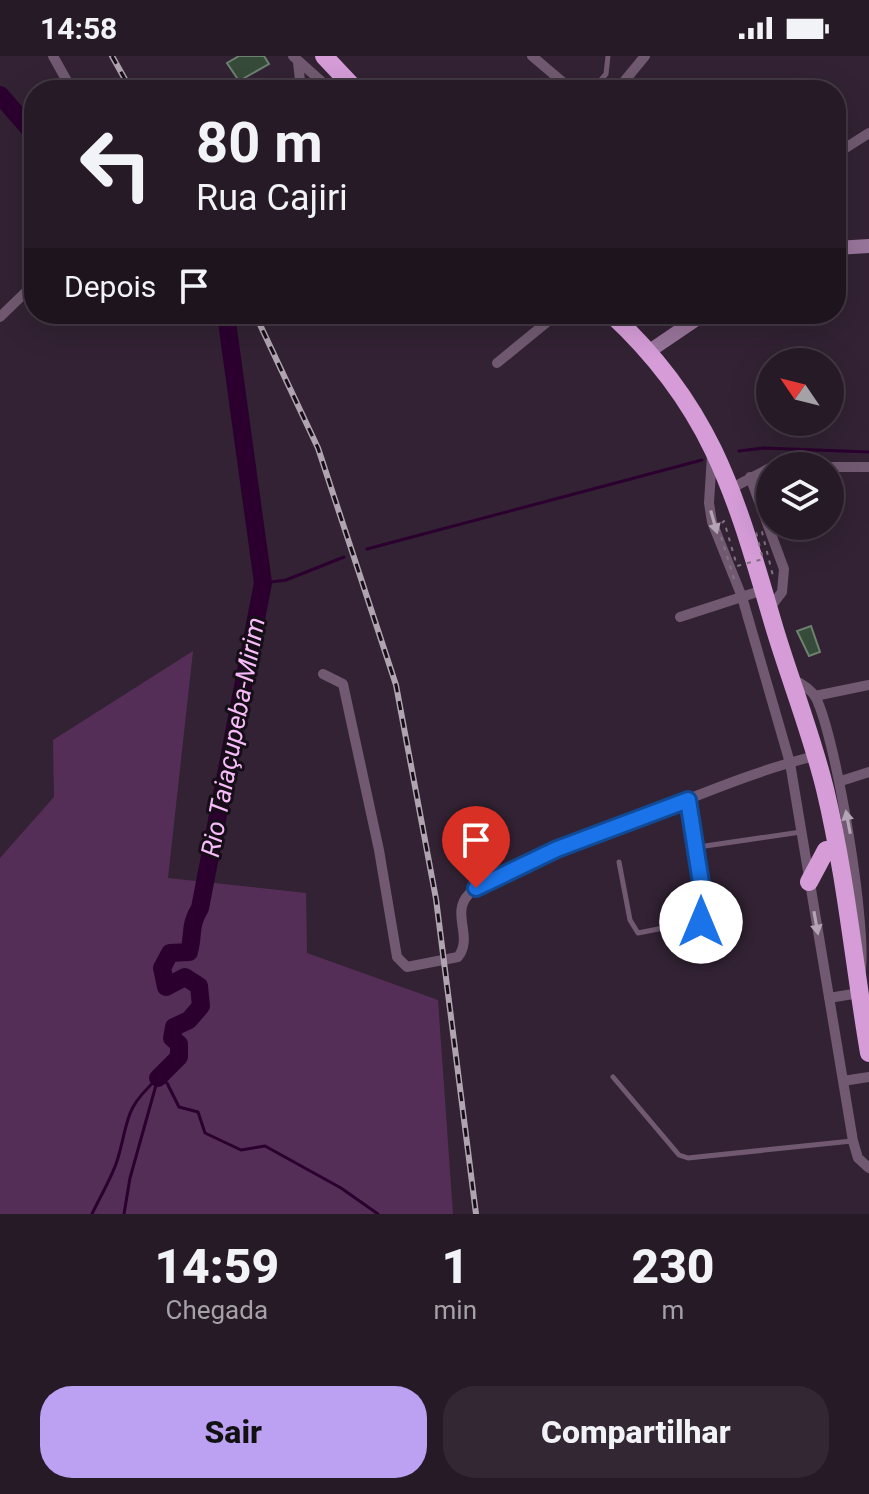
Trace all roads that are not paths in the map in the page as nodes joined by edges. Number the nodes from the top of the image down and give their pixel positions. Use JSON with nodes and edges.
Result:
{"nodes":[{"id":1,"x":53,"y":56,"type":"edge"},
{"id":2,"x":324,"y":56,"type":"edge"},
{"id":3,"x":532,"y":56,"type":"edge"},
{"id":4,"x":608,"y":56,"type":"edge"},
{"id":5,"x":645,"y":56,"type":"edge"},
{"id":6,"x":296,"y":59,"type":"edge"},
{"id":7,"x":66,"y":80,"type":"edge"},
{"id":8,"x":299,"y":80,"type":"edge"},
{"id":9,"x":320,"y":80,"type":"edge"},
{"id":10,"x":345,"y":80,"type":"edge"},
{"id":11,"x":560,"y":80,"type":"edge"},
{"id":12,"x":601,"y":80,"type":"edge"},
{"id":13,"x":625,"y":80,"type":"edge"},
{"id":14,"x":869,"y":133,"type":"edge"},
{"id":15,"x":846,"y":148,"type":"edge"},
{"id":16,"x":869,"y":246,"type":"edge"},
{"id":17,"x":846,"y":247,"type":"edge"},
{"id":18,"x":24,"y":294,"type":"edge"},
{"id":19,"x":0,"y":317,"type":"edge"},
{"id":20,"x":545,"y":324,"type":"edge"},
{"id":21,"x":621,"y":324,"type":"edge"},
{"id":22,"x":689,"y":324,"type":"edge"},
{"id":23,"x":648,"y":352,"type":"junction"},
{"id":24,"x":497,"y":363,"type":"dead end"},
{"id":25,"x":713,"y":445,"type":"junction"},
{"id":26,"x":844,"y":467,"type":"edge"},
{"id":27,"x":869,"y":467,"type":"edge"},
{"id":28,"x":756,"y":474,"type":"edge"},
{"id":29,"x":750,"y":477,"type":"junction"},
{"id":30,"x":732,"y":488,"type":"junction"},
{"id":31,"x":769,"y":585,"type":"junction"},
{"id":32,"x":742,"y":597,"type":"junction"},
{"id":33,"x":769,"y":609,"type":"junction"},
{"id":34,"x":680,"y":617,"type":"dead end"},
{"id":35,"x":323,"y":674,"type":"dead end"},
{"id":36,"x":789,"y":678,"type":"junction"},
{"id":37,"x":869,"y":685,"type":"edge"},
{"id":38,"x":815,"y":696,"type":"junction"},
{"id":39,"x":796,"y":697,"type":"junction"},
{"id":40,"x":789,"y":726,"type":"junction"},
{"id":41,"x":798,"y":760,"type":"junction"},
{"id":42,"x":869,"y":772,"type":"edge"},
{"id":43,"x":841,"y":781,"type":"junction"},
{"id":44,"x":688,"y":800,"type":"junction"},
{"id":45,"x":801,"y":832,"type":"junction"},
{"id":46,"x":705,"y":846,"type":"dead end"},
{"id":47,"x":826,"y":850,"type":"junction"},
{"id":48,"x":619,"y":862,"type":"dead end"},
{"id":49,"x":809,"y":882,"type":"junction"},
{"id":50,"x":857,"y":982,"type":"junction"},
{"id":51,"x":829,"y":998,"type":"junction"},
{"id":52,"x":869,"y":1053,"type":"edge"},
{"id":53,"x":613,"y":1077,"type":"dead end"},
{"id":54,"x":869,"y":1077,"type":"edge"},
{"id":55,"x":843,"y":1081,"type":"junction"},
{"id":56,"x":853,"y":1141,"type":"junction"},
{"id":57,"x":869,"y":1168,"type":"edge"}],
"edges":[{"from":1,"to":7,"type":"street"},
{"from":2,"to":10,"type":"highway"},
{"from":3,"to":11,"type":"street"},
{"from":4,"to":12,"type":"lane"},
{"from":5,"to":13,"type":"street"},
{"from":6,"to":8,"type":"street"},
{"from":6,"to":9,"type":"street"},
{"from":14,"to":15,"type":"street"},
{"from":16,"to":17,"type":"street"},
{"from":18,"to":19,"type":"street"},
{"from":20,"to":24,"type":"street"},
{"from":21,"to":23,"type":"highway"},
{"from":22,"to":23,"type":"street"},
{"from":23,"to":25,"type":"highway"},
{"from":25,"to":30,"type":"highway"},
{"from":25,"to":32,"type":"street","one_way":true},
{"from":26,"to":27,"type":"street"},
{"from":28,"to":29,"type":"street"},
{"from":29,"to":30,"type":"street"},
{"from":29,"to":33,"type":"street"},
{"from":30,"to":31,"type":"highway"},
{"from":31,"to":32,"type":"street"},
{"from":31,"to":33,"type":"highway"},
{"from":32,"to":34,"type":"street"},
{"from":32,"to":40,"type":"street"},
{"from":33,"to":36,"type":"highway"},
{"from":35,"to":44,"type":"street"},
{"from":36,"to":38,"type":"street"},
{"from":36,"to":39,"type":"highway"},
{"from":37,"to":38,"type":"street"},
{"from":38,"to":43,"type":"street"},
{"from":39,"to":40,"type":"highway"},
{"from":39,"to":50,"type":"highway"},
{"from":40,"to":41,"type":"highway"},
{"from":41,"to":44,"type":"street"},
{"from":41,"to":45,"type":"street"},
{"from":41,"to":47,"type":"highway"},
{"from":42,"to":43,"type":"street"},
{"from":50,"to":43,"type":"street","one_way":true},
{"from":44,"to":48,"type":"lane"},
{"from":45,"to":46,"type":"lane"},
{"from":45,"to":49,"type":"street"},
{"from":47,"to":49,"type":"highway"},
{"from":47,"to":50,"type":"highway"},
{"from":49,"to":51,"type":"street","one_way":true},
{"from":50,"to":51,"type":"street"},
{"from":50,"to":52,"type":"highway"},
{"from":51,"to":55,"type":"street"},
{"from":53,"to":56,"type":"lane"},
{"from":54,"to":55,"type":"street"},
{"from":55,"to":56,"type":"street"},
{"from":56,"to":57,"type":"street"}]}
